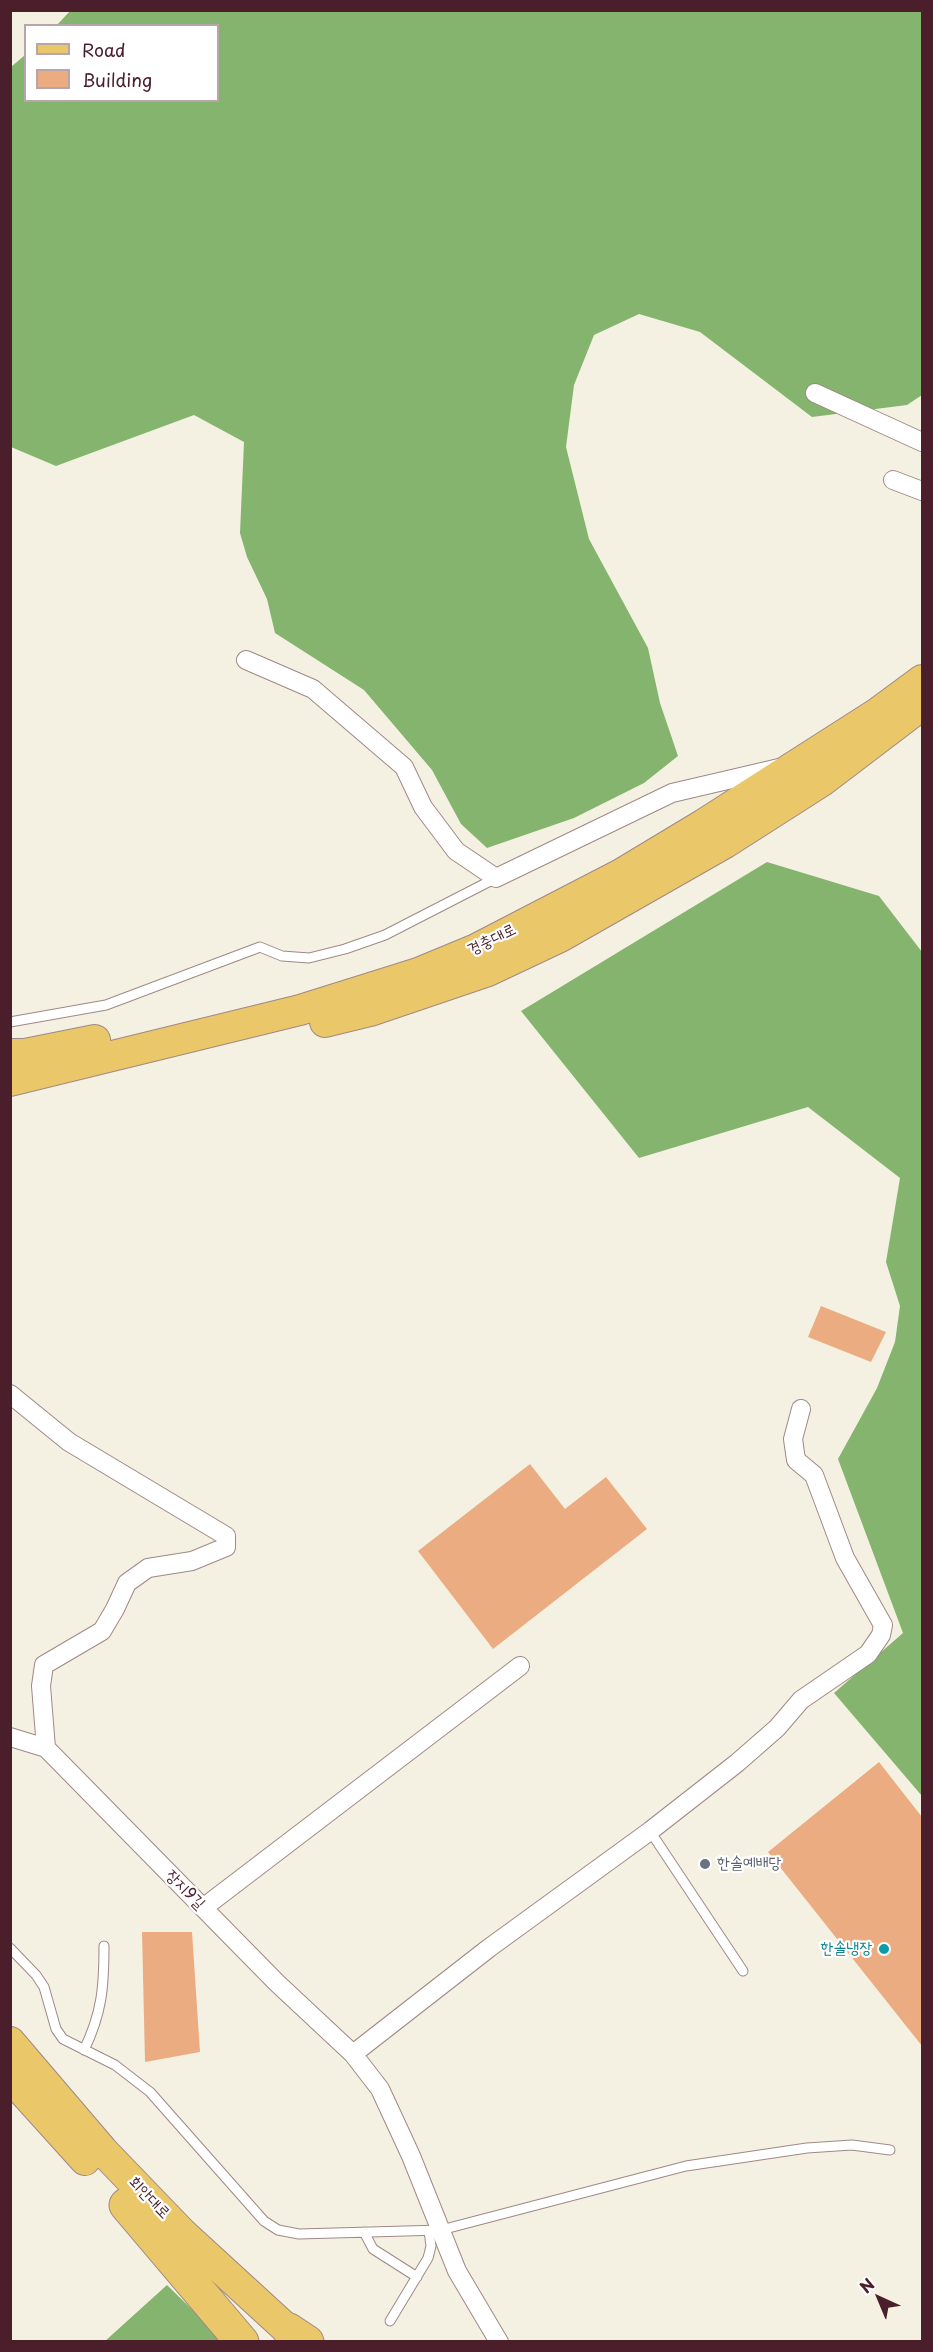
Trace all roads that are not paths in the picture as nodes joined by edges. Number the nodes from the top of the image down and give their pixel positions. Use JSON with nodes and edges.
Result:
{"nodes":[{"id":1,"x":815,"y":393,"type":"dead end"},
{"id":2,"x":922,"y":442,"type":"edge"},
{"id":3,"x":893,"y":480,"type":"dead end"},
{"id":4,"x":922,"y":491,"type":"edge"},
{"id":5,"x":246,"y":660,"type":"dead end"},
{"id":6,"x":922,"y":680,"type":"edge"},
{"id":7,"x":922,"y":705,"type":"edge"},
{"id":8,"x":801,"y":763,"type":"junction"},
{"id":9,"x":496,"y":878,"type":"junction"},
{"id":10,"x":418,"y":973,"type":"junction"},
{"id":11,"x":10,"y":1022,"type":"edge"},
{"id":12,"x":10,"y":1054,"type":"edge"},
{"id":13,"x":10,"y":1081,"type":"edge"},
{"id":14,"x":10,"y":1101,"type":"edge"},
{"id":15,"x":10,"y":1394,"type":"edge"},
{"id":16,"x":801,"y":1408,"type":"dead end"},
{"id":17,"x":520,"y":1666,"type":"dead end"},
{"id":18,"x":10,"y":1737,"type":"edge"},
{"id":19,"x":46,"y":1748,"type":"junction"},
{"id":20,"x":650,"y":1831,"type":"junction"},
{"id":21,"x":203,"y":1908,"type":"junction"},
{"id":22,"x":104,"y":1946,"type":"dead end"},
{"id":23,"x":10,"y":1947,"type":"edge"},
{"id":24,"x":742,"y":1971,"type":"dead end"},
{"id":25,"x":10,"y":2042,"type":"edge"},
{"id":26,"x":84,"y":2050,"type":"junction"},
{"id":27,"x":353,"y":2054,"type":"junction"},
{"id":28,"x":10,"y":2077,"type":"edge"},
{"id":29,"x":891,"y":2150,"type":"dead end"},
{"id":30,"x":126,"y":2205,"type":"junction"},
{"id":31,"x":435,"y":2230,"type":"junction"},
{"id":32,"x":364,"y":2232,"type":"junction"},
{"id":33,"x":417,"y":2277,"type":"junction"},
{"id":34,"x":390,"y":2321,"type":"dead end"},
{"id":35,"x":292,"y":2339,"type":"edge"},
{"id":36,"x":242,"y":2342,"type":"edge"},
{"id":37,"x":499,"y":2342,"type":"edge"}],
"edges":[{"from":1,"to":2,"type":"street"},
{"from":3,"to":4,"type":"street"},
{"from":5,"to":9,"type":"street"},
{"from":6,"to":8,"type":"main road","name":"경충대로"},
{"from":7,"to":14,"type":"main road","name":"경충대로"},
{"from":8,"to":9,"type":"street"},
{"from":8,"to":10,"type":"main road","name":"경충대로"},
{"from":9,"to":11,"type":"lane"},
{"from":10,"to":12,"type":"main road"},
{"from":10,"to":13,"type":"main road","name":"경충대로"},
{"from":15,"to":19,"type":"street"},
{"from":16,"to":20,"type":"street"},
{"from":17,"to":21,"type":"street"},
{"from":18,"to":19,"type":"street","name":"장지9길"},
{"from":19,"to":21,"type":"street","name":"장지9길"},
{"from":20,"to":24,"type":"lane"},
{"from":20,"to":27,"type":"street"},
{"from":21,"to":27,"type":"street","name":"장지9길"},
{"from":22,"to":26,"type":"lane"},
{"from":23,"to":26,"type":"lane"},
{"from":25,"to":35,"type":"main road","name":"회안대로"},
{"from":26,"to":32,"type":"lane"},
{"from":27,"to":31,"type":"street","name":"장지9길"},
{"from":28,"to":30,"type":"main road","name":"회안대로"},
{"from":29,"to":31,"type":"lane"},
{"from":30,"to":35,"type":"main road","name":"회안대로"},
{"from":30,"to":36,"type":"highway"},
{"from":31,"to":32,"type":"lane"},
{"from":31,"to":33,"type":"lane"},
{"from":31,"to":37,"type":"street","name":"장지9길"},
{"from":32,"to":33,"type":"lane"},
{"from":33,"to":34,"type":"lane"}]}
